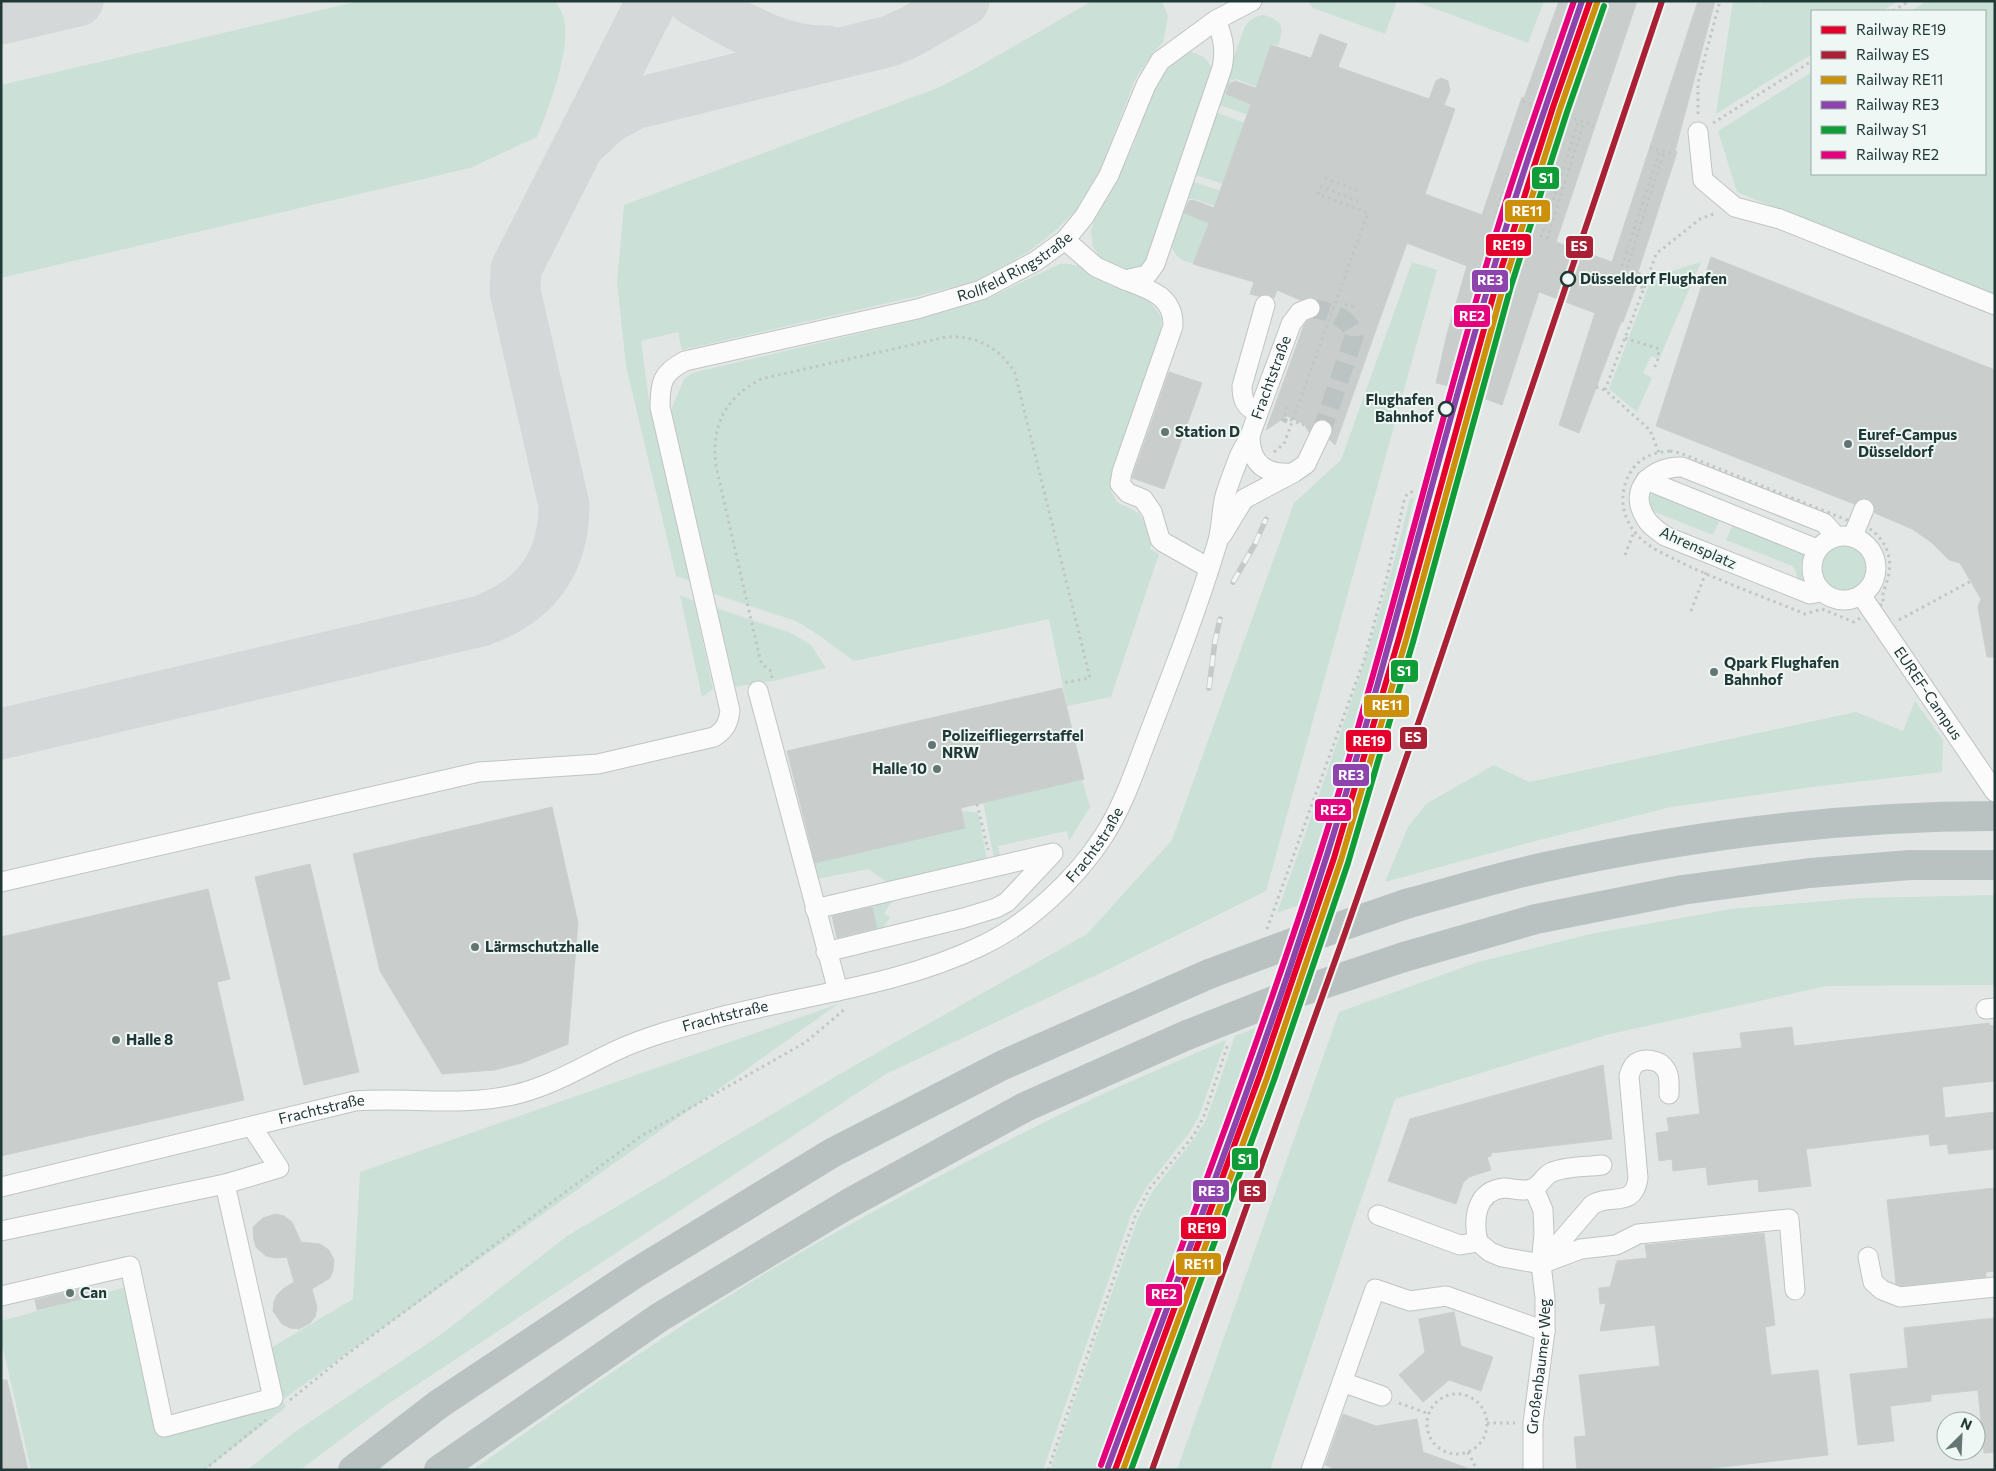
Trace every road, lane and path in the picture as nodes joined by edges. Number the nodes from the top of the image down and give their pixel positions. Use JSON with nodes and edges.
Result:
{"nodes":[{"id":1,"x":1252,"y":1,"type":"edge"},
{"id":2,"x":1720,"y":1,"type":"edge"},
{"id":3,"x":1909,"y":1,"type":"edge"},
{"id":4,"x":1895,"y":10,"type":"edge"},
{"id":5,"x":1216,"y":20,"type":"junction"},
{"id":6,"x":1811,"y":62,"type":"edge"},
{"id":7,"x":1523,"y":101,"type":"dead end"},
{"id":8,"x":1533,"y":105,"type":"junction"},
{"id":9,"x":1540,"y":107,"type":"junction"},
{"id":10,"x":1547,"y":110,"type":"dead end"},
{"id":11,"x":1568,"y":117,"type":"dead end"},
{"id":12,"x":1579,"y":120,"type":"junction"},
{"id":13,"x":1584,"y":122,"type":"junction"},
{"id":14,"x":1594,"y":125,"type":"dead end"},
{"id":15,"x":1698,"y":132,"type":"junction"},
{"id":16,"x":1650,"y":147,"type":"dead end"},
{"id":17,"x":1660,"y":150,"type":"junction"},
{"id":18,"x":1664,"y":152,"type":"junction"},
{"id":19,"x":1674,"y":154,"type":"dead end"},
{"id":20,"x":1325,"y":178,"type":"dead end"},
{"id":21,"x":1361,"y":192,"type":"dead end"},
{"id":22,"x":1358,"y":201,"type":"dead end"},
{"id":23,"x":1735,"y":206,"type":"junction"},
{"id":24,"x":1494,"y":219,"type":"dead end"},
{"id":25,"x":1500,"y":222,"type":"dead end"},
{"id":26,"x":1541,"y":237,"type":"dead end"},
{"id":27,"x":1546,"y":239,"type":"dead end"},
{"id":28,"x":1065,"y":240,"type":"junction"},
{"id":29,"x":1622,"y":266,"type":"dead end"},
{"id":30,"x":1627,"y":268,"type":"dead end"},
{"id":31,"x":1125,"y":280,"type":"junction"},
{"id":32,"x":1631,"y":284,"type":"dead end"},
{"id":33,"x":1644,"y":288,"type":"junction"},
{"id":34,"x":1265,"y":304,"type":"dead end"},
{"id":35,"x":1345,"y":304,"type":"dead end"},
{"id":36,"x":1995,"y":305,"type":"edge"},
{"id":37,"x":1310,"y":308,"type":"dead end"},
{"id":38,"x":1356,"y":308,"type":"dead end"},
{"id":39,"x":1625,"y":338,"type":"junction"},
{"id":40,"x":1653,"y":371,"type":"dead end"},
{"id":41,"x":1596,"y":387,"type":"dead end"},
{"id":42,"x":1605,"y":390,"type":"junction"},
{"id":43,"x":1288,"y":407,"type":"dead end"},
{"id":44,"x":1258,"y":413,"type":"junction"},
{"id":45,"x":1292,"y":420,"type":"junction"},
{"id":46,"x":1322,"y":430,"type":"tunnel mouth"},
{"id":47,"x":1250,"y":438,"type":"junction"},
{"id":48,"x":1659,"y":452,"type":"dead end"},
{"id":49,"x":1260,"y":464,"type":"junction"},
{"id":50,"x":1293,"y":473,"type":"junction"},
{"id":51,"x":1646,"y":480,"type":"junction"},
{"id":52,"x":1864,"y":509,"type":"dead end"},
{"id":53,"x":1634,"y":531,"type":"dead end"},
{"id":54,"x":1845,"y":536,"type":"junction"},
{"id":55,"x":1218,"y":540,"type":"junction"},
{"id":56,"x":1817,"y":549,"type":"junction"},
{"id":57,"x":1625,"y":555,"type":"dead end"},
{"id":58,"x":1209,"y":568,"type":"junction"},
{"id":59,"x":1972,"y":581,"type":"dead end"},
{"id":60,"x":1822,"y":592,"type":"junction"},
{"id":61,"x":1861,"y":595,"type":"junction"},
{"id":62,"x":1896,"y":622,"type":"dead end"},
{"id":63,"x":1062,"y":683,"type":"dead end"},
{"id":64,"x":765,"y":686,"type":"joint"},
{"id":65,"x":1995,"y":792,"type":"edge"},
{"id":66,"x":976,"y":804,"type":"dead end"},
{"id":67,"x":1985,"y":816,"type":"edge"},
{"id":68,"x":1995,"y":865,"type":"edge"},
{"id":69,"x":992,"y":868,"type":"junction"},
{"id":70,"x":1,"y":882,"type":"edge"},
{"id":71,"x":815,"y":909,"type":"junction"},
{"id":72,"x":826,"y":952,"type":"junction"},
{"id":73,"x":842,"y":991,"type":"junction"},
{"id":74,"x":1669,"y":1094,"type":"dead end"},
{"id":75,"x":252,"y":1127,"type":"junction"},
{"id":76,"x":1602,"y":1165,"type":"dead end"},
{"id":77,"x":226,"y":1184,"type":"junction"},
{"id":78,"x":1,"y":1187,"type":"edge"},
{"id":79,"x":1534,"y":1189,"type":"junction"},
{"id":80,"x":1378,"y":1215,"type":"dead end"},
{"id":81,"x":1,"y":1230,"type":"edge"},
{"id":82,"x":1478,"y":1242,"type":"junction"},
{"id":83,"x":1868,"y":1257,"type":"dead end"},
{"id":84,"x":1541,"y":1264,"type":"junction"},
{"id":85,"x":1995,"y":1287,"type":"edge"},
{"id":86,"x":1795,"y":1290,"type":"dead end"},
{"id":87,"x":1,"y":1296,"type":"edge"},
{"id":88,"x":1545,"y":1331,"type":"junction"},
{"id":89,"x":1342,"y":1382,"type":"junction"},
{"id":90,"x":1382,"y":1396,"type":"joint"},
{"id":91,"x":288,"y":1401,"type":"dead end"},
{"id":92,"x":273,"y":1414,"type":"dead end"},
{"id":93,"x":1429,"y":1414,"type":"junction"},
{"id":94,"x":1487,"y":1423,"type":"junction"},
{"id":95,"x":1503,"y":1423,"type":"dead end"},
{"id":96,"x":1468,"y":1452,"type":"junction"},
{"id":97,"x":204,"y":1470,"type":"edge"},
{"id":98,"x":353,"y":1470,"type":"edge"},
{"id":99,"x":438,"y":1470,"type":"edge"},
{"id":100,"x":1311,"y":1470,"type":"edge"},
{"id":101,"x":1475,"y":1470,"type":"edge"},
{"id":102,"x":1533,"y":1470,"type":"edge"}],
"edges":[{"from":1,"to":5,"type":"street","name":"Rollfeld Ringstraße"},
{"from":2,"to":15,"type":"path"},
{"from":3,"to":4,"type":"path"},
{"from":5,"to":28,"type":"street","name":"Rollfeld Ringstraße"},
{"from":5,"to":31,"type":"street"},
{"from":6,"to":15,"type":"path"},
{"from":7,"to":8,"type":"path"},
{"from":8,"to":9,"type":"path"},
{"from":8,"to":24,"type":"path"},
{"from":9,"to":10,"type":"path"},
{"from":9,"to":25,"type":"path"},
{"from":11,"to":12,"type":"path"},
{"from":12,"to":13,"type":"path"},
{"from":12,"to":26,"type":"path"},
{"from":13,"to":14,"type":"path"},
{"from":13,"to":27,"type":"path"},
{"from":15,"to":23,"type":"street"},
{"from":16,"to":17,"type":"path"},
{"from":17,"to":18,"type":"path"},
{"from":17,"to":29,"type":"path"},
{"from":18,"to":19,"type":"path"},
{"from":18,"to":30,"type":"path"},
{"from":20,"to":21,"type":"path"},
{"from":22,"to":45,"type":"path"},
{"from":23,"to":33,"type":"path"},
{"from":23,"to":36,"type":"street"},
{"from":28,"to":31,"type":"street"},
{"from":28,"to":70,"type":"street","name":"Rollfeld Ringstraße"},
{"from":31,"to":58,"type":"street"},
{"from":32,"to":33,"type":"path"},
{"from":33,"to":39,"type":"path"},
{"from":34,"to":44,"type":"street"},
{"from":35,"to":38,"type":"path"},
{"from":37,"to":44,"type":"street","name":"Frachtstraße"},
{"from":39,"to":40,"type":"path"},
{"from":39,"to":42,"type":"path"},
{"from":41,"to":42,"type":"path"},
{"from":42,"to":48,"type":"path"},
{"from":43,"to":45,"type":"path"},
{"from":44,"to":47,"type":"street","name":"Frachtstraße"},
{"from":45,"to":49,"type":"path"},
{"from":46,"to":50,"type":"street","name":"Frachtstraße"},
{"from":47,"to":49,"type":"street"},
{"from":47,"to":55,"type":"street","name":"Frachtstraße"},
{"from":49,"to":50,"type":"street"},
{"from":50,"to":55,"type":"street","name":"Frachtstraße"},
{"from":51,"to":54,"type":"street"},
{"from":51,"to":56,"type":"street"},
{"from":51,"to":60,"type":"street","name":"Ahrensplatz"},
{"from":52,"to":54,"type":"street"},
{"from":53,"to":57,"type":"path"},
{"from":54,"to":56,"type":"street"},
{"from":54,"to":61,"type":"street"},
{"from":55,"to":58,"type":"street","name":"Frachtstraße"},
{"from":56,"to":60,"type":"street"},
{"from":58,"to":73,"type":"street","name":"Frachtstraße"},
{"from":59,"to":62,"type":"path"},
{"from":60,"to":61,"type":"street"},
{"from":61,"to":65,"type":"street","name":"EUREF-Campus"},
{"from":63,"to":64,"type":"path"},
{"from":64,"to":71,"type":"street"},
{"from":66,"to":69,"type":"path"},
{"from":67,"to":98,"type":"highway","bridge":true},
{"from":68,"to":99,"type":"highway","bridge":true},
{"from":69,"to":71,"type":"street"},
{"from":69,"to":72,"type":"street"},
{"from":71,"to":72,"type":"street"},
{"from":72,"to":73,"type":"street"},
{"from":73,"to":75,"type":"street","name":"Frachtstraße"},
{"from":73,"to":91,"type":"path"},
{"from":74,"to":84,"type":"street"},
{"from":75,"to":77,"type":"street"},
{"from":75,"to":78,"type":"street","name":"Frachtstraße"},
{"from":76,"to":79,"type":"street"},
{"from":77,"to":81,"type":"street"},
{"from":77,"to":87,"type":"street"},
{"from":79,"to":82,"type":"street"},
{"from":79,"to":84,"type":"street"},
{"from":80,"to":82,"type":"street"},
{"from":82,"to":84,"type":"street"},
{"from":83,"to":85,"type":"street"},
{"from":84,"to":86,"type":"street"},
{"from":84,"to":88,"type":"street","name":"Großenbaumer Weg"},
{"from":88,"to":89,"type":"street"},
{"from":88,"to":102,"type":"street","name":"Großenbaumer Weg"},
{"from":89,"to":90,"type":"street"},
{"from":89,"to":100,"type":"street"},
{"from":90,"to":93,"type":"path"},
{"from":92,"to":97,"type":"path"},
{"from":93,"to":94,"type":"path"},
{"from":93,"to":96,"type":"path"},
{"from":94,"to":95,"type":"path"},
{"from":94,"to":96,"type":"path"},
{"from":96,"to":101,"type":"path"}]}
